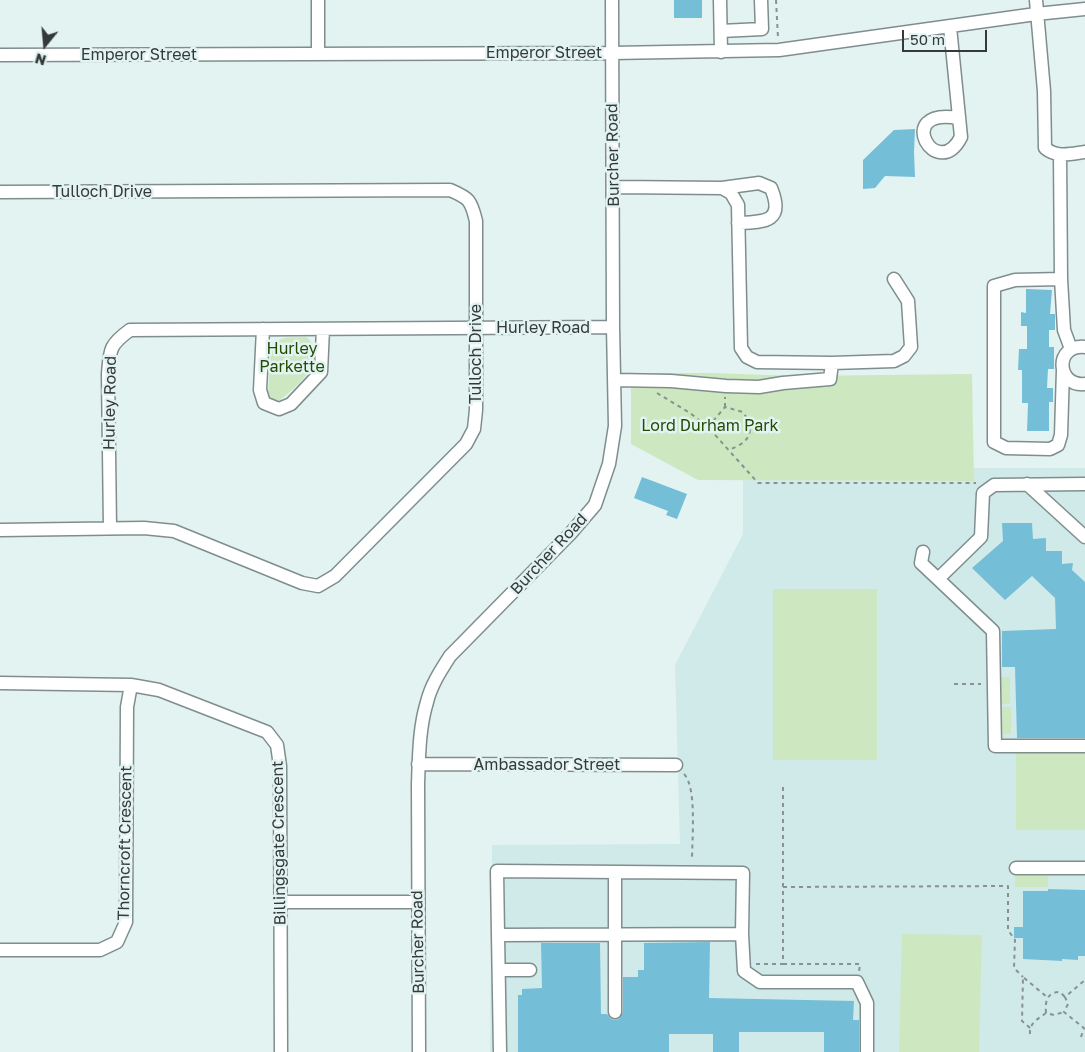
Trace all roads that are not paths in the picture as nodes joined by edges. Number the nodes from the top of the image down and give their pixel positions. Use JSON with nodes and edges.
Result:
{"nodes":[{"id":1,"x":318,"y":0,"type":"edge"},
{"id":2,"x":612,"y":0,"type":"edge"},
{"id":3,"x":720,"y":0,"type":"edge"},
{"id":4,"x":761,"y":0,"type":"edge"},
{"id":5,"x":1036,"y":0,"type":"edge"},
{"id":6,"x":1085,"y":9,"type":"edge"},
{"id":7,"x":1036,"y":14,"type":"junction"},
{"id":8,"x":950,"y":27,"type":"junction"},
{"id":9,"x":721,"y":31,"type":"junction"},
{"id":10,"x":721,"y":52,"type":"junction"},
{"id":11,"x":612,"y":53,"type":"junction"},
{"id":12,"x":318,"y":54,"type":"junction"},
{"id":13,"x":0,"y":55,"type":"edge"},
{"id":14,"x":958,"y":118,"type":"dead end"},
{"id":15,"x":1085,"y":152,"type":"edge"},
{"id":16,"x":1060,"y":155,"type":"junction"},
{"id":17,"x":614,"y":187,"type":"junction"},
{"id":18,"x":722,"y":188,"type":"junction"},
{"id":19,"x":0,"y":192,"type":"edge"},
{"id":20,"x":738,"y":223,"type":"junction"},
{"id":21,"x":1061,"y":256,"type":"junction"},
{"id":22,"x":1048,"y":257,"type":"dead end"},
{"id":23,"x":894,"y":279,"type":"dead end"},
{"id":24,"x":1061,"y":279,"type":"junction"},
{"id":25,"x":614,"y":327,"type":"junction"},
{"id":26,"x":476,"y":328,"type":"junction"},
{"id":27,"x":263,"y":329,"type":"junction"},
{"id":28,"x":323,"y":329,"type":"junction"},
{"id":29,"x":1085,"y":346,"type":"edge"},
{"id":30,"x":1071,"y":349,"type":"junction"},
{"id":31,"x":832,"y":363,"type":"junction"},
{"id":32,"x":1062,"y":370,"type":"junction"},
{"id":33,"x":615,"y":380,"type":"junction"},
{"id":34,"x":1085,"y":384,"type":"edge"},
{"id":35,"x":1027,"y":484,"type":"junction"},
{"id":36,"x":1085,"y":484,"type":"edge"},
{"id":37,"x":110,"y":528,"type":"junction"},
{"id":38,"x":0,"y":530,"type":"edge"},
{"id":39,"x":1085,"y":537,"type":"edge"},
{"id":40,"x":923,"y":552,"type":"dead end"},
{"id":41,"x":938,"y":579,"type":"junction"},
{"id":42,"x":0,"y":683,"type":"edge"},
{"id":43,"x":131,"y":684,"type":"junction"},
{"id":44,"x":1085,"y":746,"type":"edge"},
{"id":45,"x":418,"y":764,"type":"junction"},
{"id":46,"x":676,"y":765,"type":"road end"},
{"id":47,"x":1016,"y":868,"type":"dead end"},
{"id":48,"x":1085,"y":868,"type":"edge"},
{"id":49,"x":615,"y":872,"type":"junction"},
{"id":50,"x":280,"y":902,"type":"junction"},
{"id":51,"x":418,"y":902,"type":"junction"},
{"id":52,"x":498,"y":934,"type":"junction"},
{"id":53,"x":615,"y":934,"type":"junction"},
{"id":54,"x":742,"y":934,"type":"junction"},
{"id":55,"x":0,"y":950,"type":"edge"},
{"id":56,"x":499,"y":970,"type":"junction"},
{"id":57,"x":530,"y":970,"type":"dead end"},
{"id":58,"x":615,"y":1012,"type":"dead end"},
{"id":59,"x":281,"y":1052,"type":"edge"},
{"id":60,"x":419,"y":1052,"type":"edge"},
{"id":61,"x":500,"y":1052,"type":"edge"},
{"id":62,"x":867,"y":1052,"type":"edge"}],
"edges":[{"from":1,"to":12,"type":"street"},
{"from":2,"to":11,"type":"street","name":"Burcher Road"},
{"from":3,"to":9,"type":"street"},
{"from":4,"to":9,"type":"street"},
{"from":5,"to":7,"type":"street"},
{"from":6,"to":7,"type":"street","name":"Emperor Street"},
{"from":7,"to":8,"type":"street","name":"Emperor Street"},
{"from":7,"to":16,"type":"street"},
{"from":8,"to":10,"type":"street","name":"Emperor Street"},
{"from":8,"to":14,"type":"street"},
{"from":9,"to":10,"type":"street"},
{"from":10,"to":11,"type":"street","name":"Emperor Street"},
{"from":11,"to":12,"type":"street","name":"Emperor Street"},
{"from":11,"to":17,"type":"street","name":"Burcher Road"},
{"from":12,"to":13,"type":"street","name":"Emperor Street"},
{"from":15,"to":16,"type":"street"},
{"from":16,"to":21,"type":"street"},
{"from":17,"to":18,"type":"street"},
{"from":17,"to":25,"type":"street","name":"Burcher Road"},
{"from":18,"to":20,"type":"street"},
{"from":18,"to":20,"type":"street"},
{"from":19,"to":26,"type":"street","name":"Tulloch Drive"},
{"from":20,"to":31,"type":"street"},
{"from":21,"to":22,"type":"street"},
{"from":21,"to":24,"type":"street"},
{"from":23,"to":31,"type":"street"},
{"from":24,"to":30,"type":"street"},
{"from":24,"to":32,"type":"street"},
{"from":25,"to":26,"type":"street","name":"Hurley Road"},
{"from":25,"to":33,"type":"street","name":"Burcher Road"},
{"from":26,"to":28,"type":"street","name":"Hurley Road"},
{"from":26,"to":37,"type":"street","name":"Tulloch Drive"},
{"from":27,"to":28,"type":"street","name":"Hurley Road"},
{"from":27,"to":28,"type":"street"},
{"from":27,"to":37,"type":"street","name":"Hurley Road"},
{"from":29,"to":30,"type":"street"},
{"from":30,"to":32,"type":"street"},
{"from":31,"to":33,"type":"street"},
{"from":32,"to":34,"type":"street"},
{"from":33,"to":45,"type":"street","name":"Burcher Road"},
{"from":35,"to":36,"type":"street"},
{"from":35,"to":39,"type":"street"},
{"from":35,"to":41,"type":"street"},
{"from":37,"to":38,"type":"street","name":"Tulloch Drive"},
{"from":40,"to":41,"type":"street"},
{"from":41,"to":44,"type":"street"},
{"from":42,"to":43,"type":"street","name":"Billingsgate Crescent"},
{"from":43,"to":50,"type":"street","name":"Billingsgate Crescent"},
{"from":43,"to":55,"type":"street","name":"Thorncroft Crescent"},
{"from":45,"to":46,"type":"street","name":"Ambassador Street"},
{"from":45,"to":51,"type":"street","name":"Burcher Road"},
{"from":47,"to":48,"type":"street"},
{"from":49,"to":52,"type":"street"},
{"from":49,"to":53,"type":"street"},
{"from":49,"to":54,"type":"street"},
{"from":50,"to":51,"type":"street"},
{"from":50,"to":59,"type":"street","name":"Billingsgate Crescent"},
{"from":51,"to":60,"type":"street","name":"Burcher Road"},
{"from":52,"to":53,"type":"street"},
{"from":52,"to":56,"type":"street"},
{"from":53,"to":54,"type":"street"},
{"from":53,"to":58,"type":"street"},
{"from":54,"to":62,"type":"street"},
{"from":56,"to":57,"type":"street"},
{"from":56,"to":61,"type":"street"}]}
